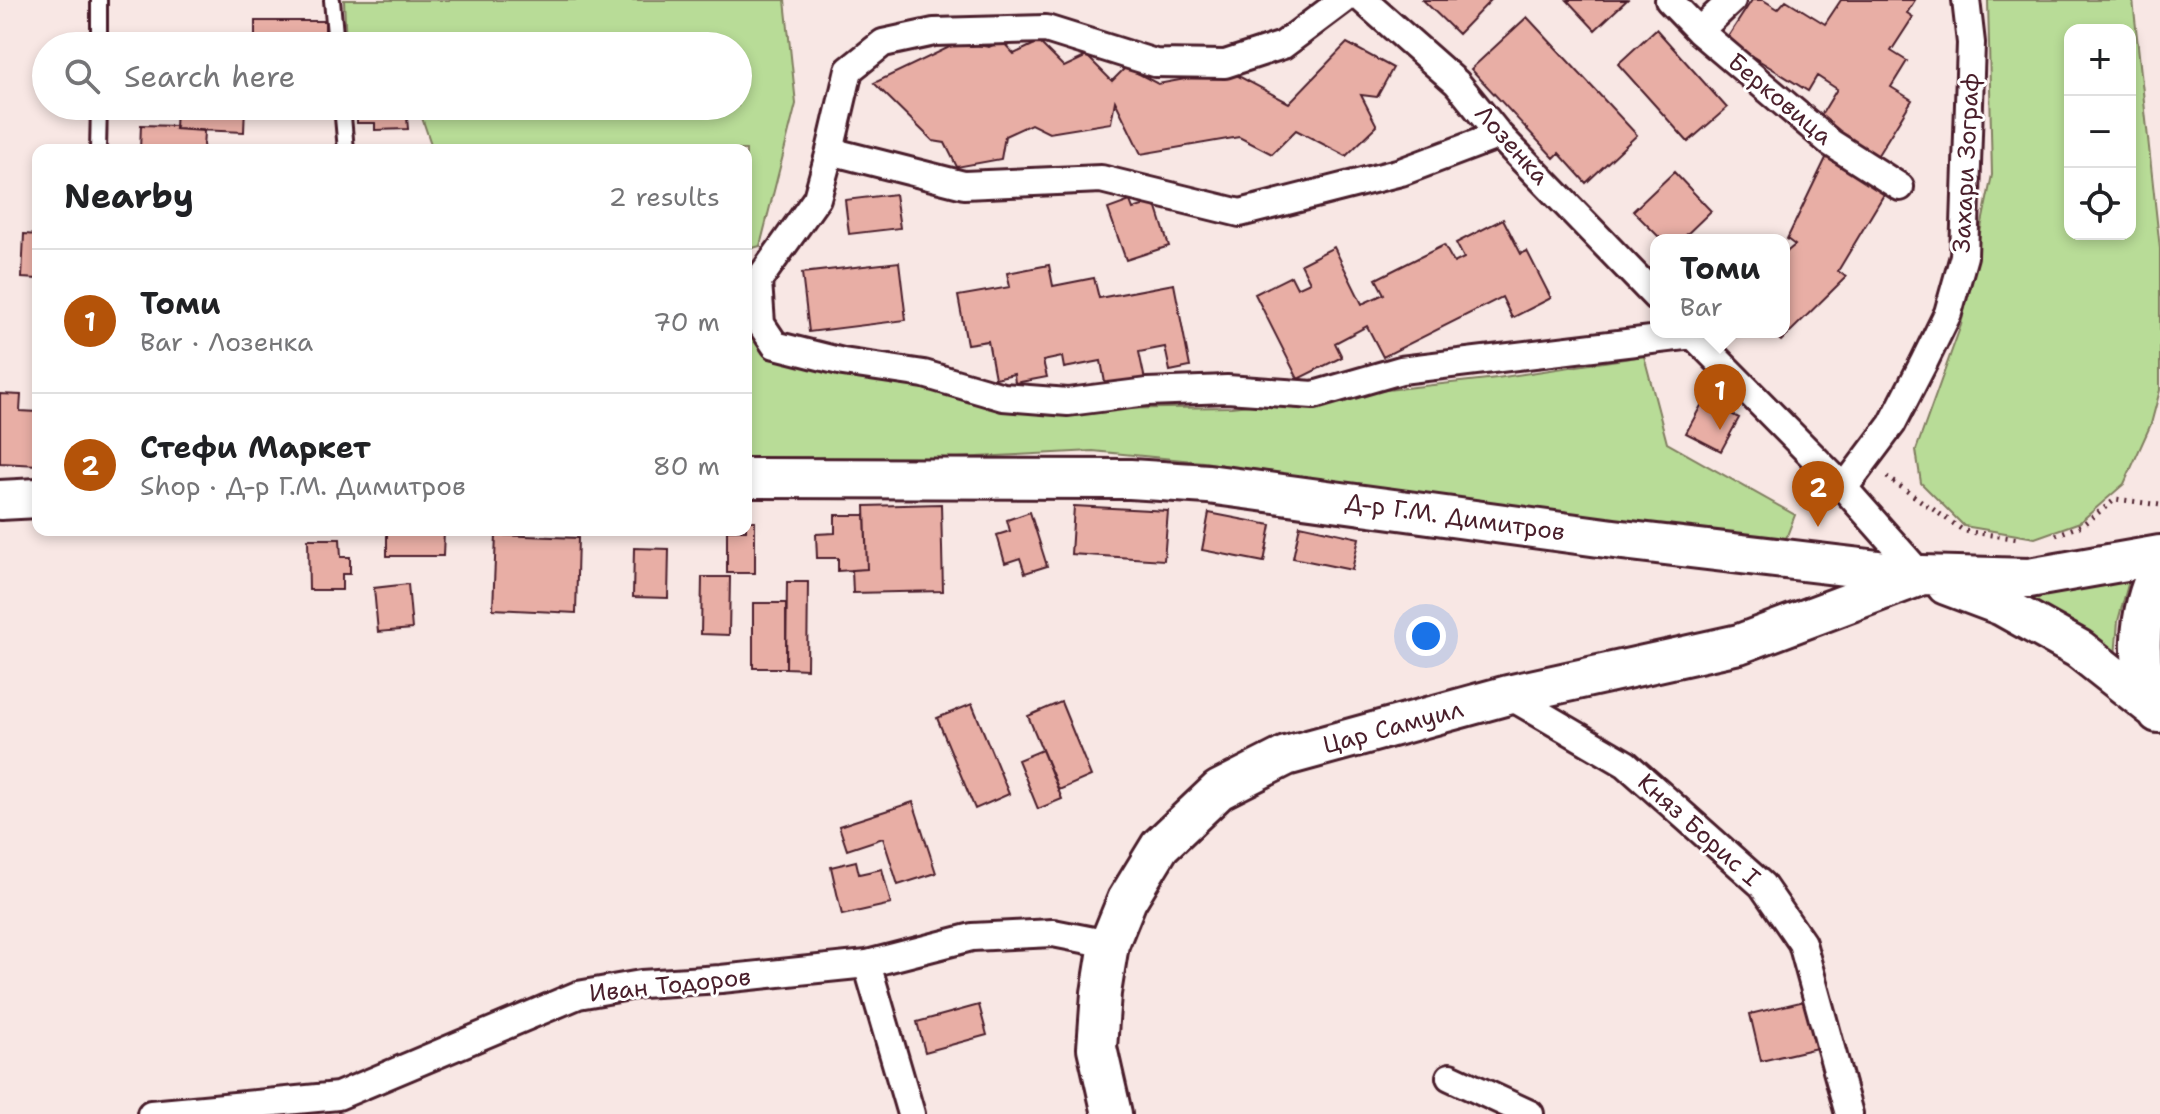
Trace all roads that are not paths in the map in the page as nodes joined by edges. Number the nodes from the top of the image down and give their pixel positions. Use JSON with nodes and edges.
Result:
{"nodes":[{"id":1,"x":99,"y":0,"type":"edge"},
{"id":2,"x":332,"y":0,"type":"edge"},
{"id":3,"x":1343,"y":0,"type":"edge"},
{"id":4,"x":1363,"y":0,"type":"edge"},
{"id":5,"x":1669,"y":0,"type":"edge"},
{"id":6,"x":1732,"y":0,"type":"edge"},
{"id":7,"x":1966,"y":0,"type":"edge"},
{"id":8,"x":1699,"y":31,"type":"junction"},
{"id":9,"x":99,"y":32,"type":"edge"},
{"id":10,"x":335,"y":32,"type":"edge"},
{"id":11,"x":99,"y":120,"type":"edge"},
{"id":12,"x":343,"y":120,"type":"edge"},
{"id":13,"x":1499,"y":135,"type":"junction"},
{"id":14,"x":98,"y":144,"type":"edge"},
{"id":15,"x":345,"y":144,"type":"edge"},
{"id":16,"x":830,"y":151,"type":"junction"},
{"id":17,"x":1900,"y":187,"type":"dead end"},
{"id":18,"x":1650,"y":291,"type":"edge"},
{"id":19,"x":1660,"y":338,"type":"edge"},
{"id":20,"x":1696,"y":338,"type":"edge"},
{"id":21,"x":752,"y":478,"type":"edge"},
{"id":22,"x":1844,"y":488,"type":"junction"},
{"id":23,"x":32,"y":498,"type":"edge"},
{"id":24,"x":0,"y":500,"type":"edge"},
{"id":25,"x":2160,"y":555,"type":"edge"},
{"id":26,"x":2160,"y":566,"type":"edge"},
{"id":27,"x":1921,"y":575,"type":"junction"},
{"id":28,"x":1508,"y":695,"type":"junction"},
{"id":29,"x":2158,"y":712,"type":"edge"},
{"id":30,"x":1109,"y":944,"type":"junction"},
{"id":31,"x":867,"y":964,"type":"junction"},
{"id":32,"x":1450,"y":1077,"type":"dead end"},
{"id":33,"x":151,"y":1114,"type":"edge"},
{"id":34,"x":911,"y":1114,"type":"edge"},
{"id":35,"x":1112,"y":1114,"type":"edge"},
{"id":36,"x":1530,"y":1114,"type":"edge"},
{"id":37,"x":1849,"y":1114,"type":"edge"}],
"edges":[{"from":1,"to":9,"type":"lane"},
{"from":2,"to":10,"type":"lane"},
{"from":3,"to":16,"type":"street"},
{"from":4,"to":13,"type":"street","name":"Лозенка"},
{"from":5,"to":8,"type":"street","name":"Берковица"},
{"from":6,"to":8,"type":"street"},
{"from":7,"to":22,"type":"street","name":"Захари Зограф"},
{"from":8,"to":17,"type":"street","name":"Берковица"},
{"from":11,"to":14,"type":"lane"},
{"from":12,"to":15,"type":"lane"},
{"from":13,"to":16,"type":"street"},
{"from":13,"to":18,"type":"street","name":"Лозенка"},
{"from":16,"to":19,"type":"street"},
{"from":20,"to":22,"type":"street"},
{"from":21,"to":27,"type":"street","name":"Д-р Г.М. Димитров"},
{"from":22,"to":27,"type":"street"},
{"from":23,"to":24,"type":"street"},
{"from":25,"to":27,"type":"street","name":"Д-р Г.М. Димитров"},
{"from":26,"to":29,"type":"street"},
{"from":27,"to":28,"type":"street","name":"Цар Самуил"},
{"from":27,"to":29,"type":"street"},
{"from":28,"to":30,"type":"street","name":"Цар Самуил"},
{"from":28,"to":37,"type":"street","name":"Княз Борис I"},
{"from":30,"to":31,"type":"street","name":"Иван Тодоров"},
{"from":30,"to":35,"type":"street","name":"Цар Самуил"},
{"from":31,"to":33,"type":"street","name":"Иван Тодоров"},
{"from":31,"to":34,"type":"street"},
{"from":32,"to":36,"type":"street"}]}
